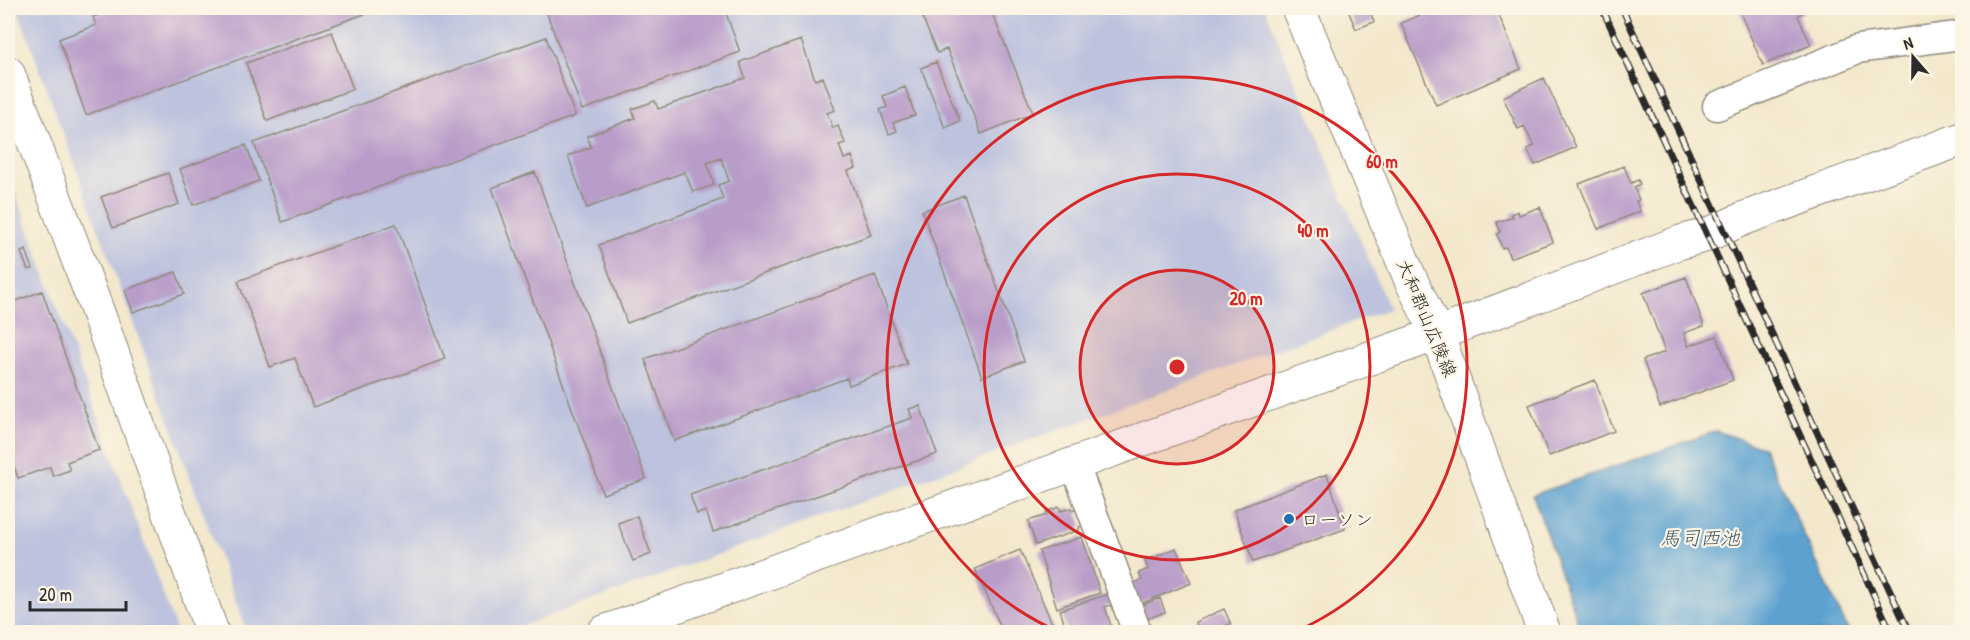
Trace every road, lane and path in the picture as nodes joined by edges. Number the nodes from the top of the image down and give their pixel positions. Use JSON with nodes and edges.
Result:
{"nodes":[{"id":1,"x":1298,"y":8,"type":"edge"},
{"id":2,"x":1962,"y":35,"type":"edge"},
{"id":3,"x":8,"y":72,"type":"edge"},
{"id":4,"x":1717,"y":106,"type":"dead end"},
{"id":5,"x":1962,"y":139,"type":"edge"},
{"id":6,"x":1437,"y":334,"type":"junction"},
{"id":7,"x":1074,"y":463,"type":"junction"},
{"id":8,"x":646,"y":625,"type":"edge"},
{"id":9,"x":212,"y":633,"type":"edge"},
{"id":10,"x":604,"y":633,"type":"edge"},
{"id":11,"x":1137,"y":633,"type":"edge"},
{"id":12,"x":1544,"y":633,"type":"edge"}],
"edges":[{"from":1,"to":6,"type":"street","name":"大和郡山広陵線"},
{"from":2,"to":4,"type":"street"},
{"from":3,"to":9,"type":"street"},
{"from":5,"to":6,"type":"street"},
{"from":6,"to":7,"type":"street"},
{"from":6,"to":12,"type":"street","name":"大和郡山広陵線"},
{"from":7,"to":8,"type":"street"},
{"from":7,"to":11,"type":"street"},
{"from":8,"to":10,"type":"street"}]}
